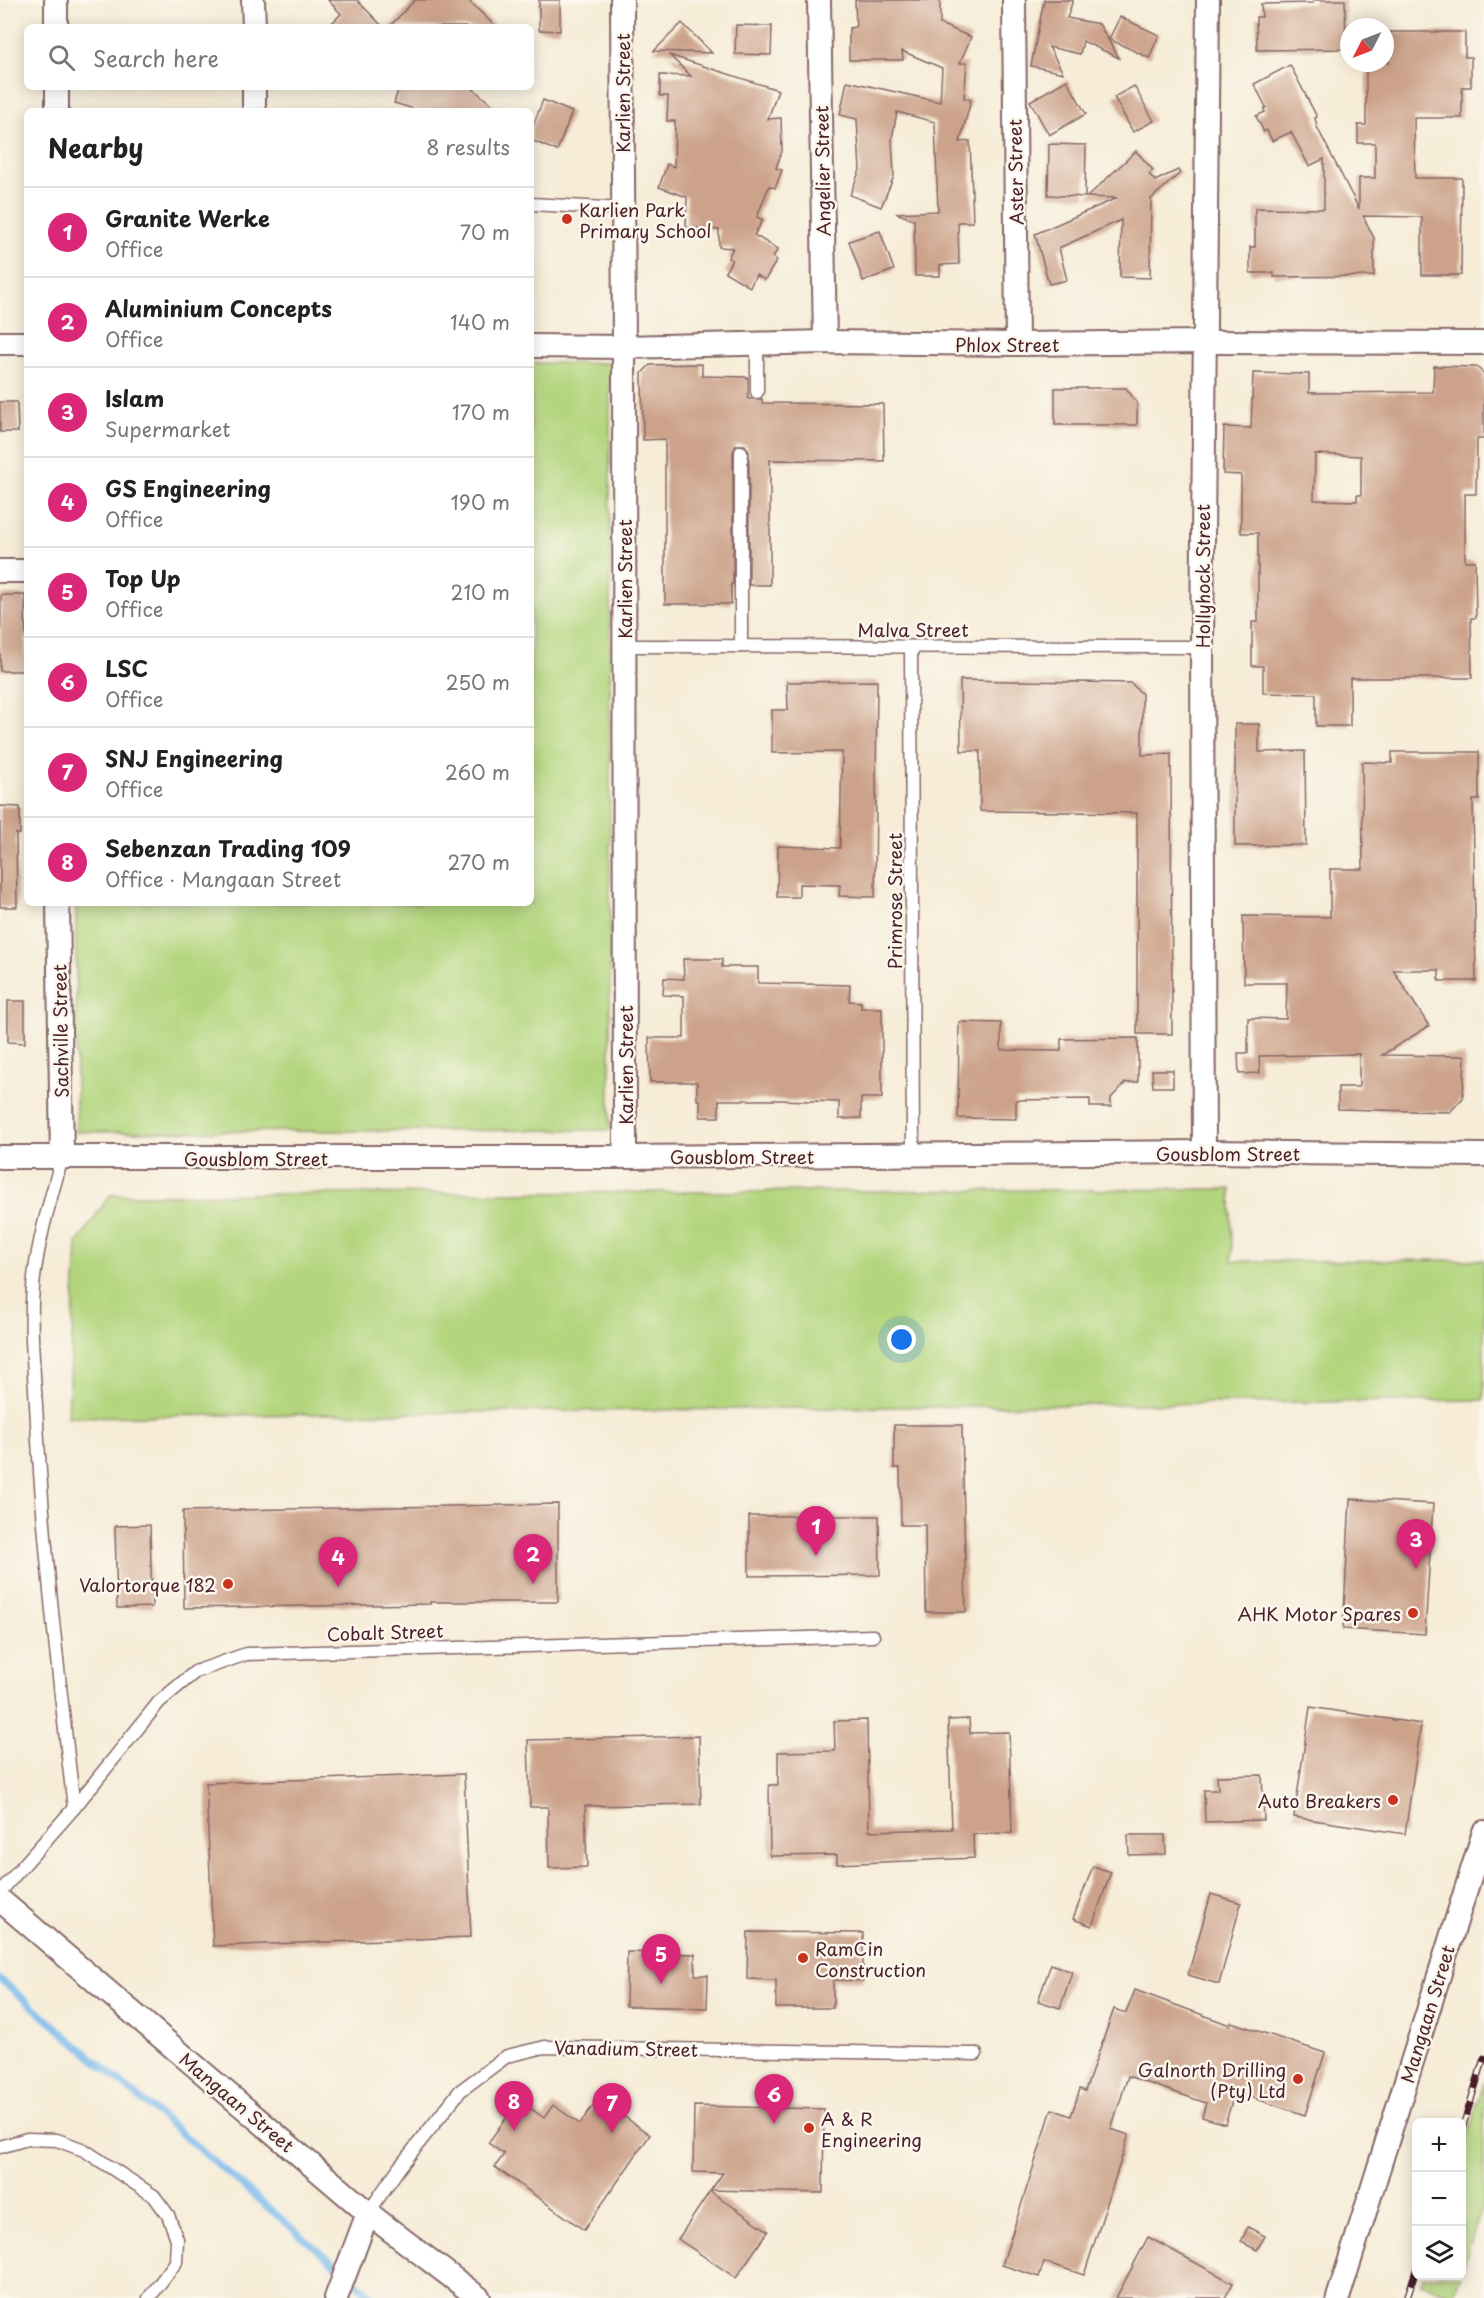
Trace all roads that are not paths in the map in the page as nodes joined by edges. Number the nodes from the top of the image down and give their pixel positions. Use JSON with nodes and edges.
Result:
{"nodes":[{"id":1,"x":56,"y":0,"type":"edge"},
{"id":2,"x":254,"y":0,"type":"edge"},
{"id":3,"x":622,"y":0,"type":"edge"},
{"id":4,"x":819,"y":0,"type":"edge"},
{"id":5,"x":1014,"y":0,"type":"edge"},
{"id":6,"x":1208,"y":0,"type":"edge"},
{"id":7,"x":56,"y":24,"type":"edge"},
{"id":8,"x":254,"y":24,"type":"edge"},
{"id":9,"x":57,"y":90,"type":"edge"},
{"id":10,"x":254,"y":90,"type":"edge"},
{"id":11,"x":57,"y":108,"type":"edge"},
{"id":12,"x":254,"y":108,"type":"edge"},
{"id":13,"x":534,"y":204,"type":"edge"},
{"id":14,"x":623,"y":209,"type":"junction"},
{"id":15,"x":825,"y":342,"type":"junction"},
{"id":16,"x":1204,"y":342,"type":"junction"},
{"id":17,"x":0,"y":343,"type":"edge"},
{"id":18,"x":24,"y":343,"type":"edge"},
{"id":19,"x":757,"y":343,"type":"junction"},
{"id":20,"x":1484,"y":343,"type":"edge"},
{"id":21,"x":1017,"y":345,"type":"junction"},
{"id":22,"x":534,"y":346,"type":"edge"},
{"id":23,"x":624,"y":347,"type":"junction"},
{"id":24,"x":757,"y":392,"type":"dead end"},
{"id":25,"x":741,"y":452,"type":"dead end"},
{"id":26,"x":0,"y":571,"type":"edge"},
{"id":27,"x":24,"y":571,"type":"edge"},
{"id":28,"x":624,"y":646,"type":"junction"},
{"id":29,"x":741,"y":646,"type":"junction"},
{"id":30,"x":912,"y":647,"type":"junction"},
{"id":31,"x":1202,"y":647,"type":"junction"},
{"id":32,"x":58,"y":906,"type":"edge"},
{"id":33,"x":1204,"y":1152,"type":"junction"},
{"id":34,"x":913,"y":1155,"type":"junction"},
{"id":35,"x":1484,"y":1155,"type":"edge"},
{"id":36,"x":0,"y":1157,"type":"edge"},
{"id":37,"x":625,"y":1157,"type":"junction"},
{"id":38,"x":62,"y":1158,"type":"junction"},
{"id":39,"x":873,"y":1636,"type":"dead end"},
{"id":40,"x":74,"y":1808,"type":"junction"},
{"id":41,"x":1484,"y":1832,"type":"edge"},
{"id":42,"x":0,"y":1892,"type":"edge"},
{"id":43,"x":0,"y":1900,"type":"edge"},
{"id":44,"x":976,"y":2054,"type":"dead end"},
{"id":45,"x":0,"y":2146,"type":"edge"},
{"id":46,"x":368,"y":2213,"type":"junction"},
{"id":47,"x":149,"y":2298,"type":"edge"},
{"id":48,"x":336,"y":2298,"type":"edge"},
{"id":49,"x":479,"y":2298,"type":"edge"},
{"id":50,"x":1338,"y":2298,"type":"edge"}],
"edges":[{"from":1,"to":7,"type":"street"},
{"from":2,"to":8,"type":"street"},
{"from":3,"to":14,"type":"street","name":"Karlien Street"},
{"from":4,"to":15,"type":"street","name":"Angelier Street"},
{"from":5,"to":21,"type":"street","name":"Aster Street"},
{"from":6,"to":16,"type":"street","name":"Hollyhock Street"},
{"from":9,"to":11,"type":"street"},
{"from":10,"to":12,"type":"street"},
{"from":13,"to":14,"type":"lane"},
{"from":14,"to":23,"type":"street","name":"Karlien Street"},
{"from":15,"to":19,"type":"street","name":"Phlox Street"},
{"from":15,"to":21,"type":"street","name":"Phlox Street"},
{"from":16,"to":20,"type":"street","name":"Phlox Street"},
{"from":16,"to":21,"type":"street","name":"Phlox Street"},
{"from":16,"to":31,"type":"street","name":"Hollyhock Street"},
{"from":17,"to":18,"type":"street"},
{"from":19,"to":23,"type":"street","name":"Phlox Street"},
{"from":19,"to":24,"type":"lane"},
{"from":22,"to":23,"type":"street","name":"Phlox Street"},
{"from":23,"to":28,"type":"street","name":"Karlien Street"},
{"from":25,"to":29,"type":"lane"},
{"from":26,"to":27,"type":"street"},
{"from":28,"to":29,"type":"lane","name":"Malva Street"},
{"from":28,"to":37,"type":"street","name":"Karlien Street"},
{"from":29,"to":30,"type":"lane","name":"Malva Street"},
{"from":30,"to":31,"type":"lane","name":"Malva Street"},
{"from":30,"to":34,"type":"lane","name":"Primrose Street"},
{"from":31,"to":33,"type":"street","name":"Hollyhock Street"},
{"from":32,"to":38,"type":"street","name":"Sachville Street"},
{"from":33,"to":34,"type":"street","name":"Gousblom Street"},
{"from":33,"to":35,"type":"street","name":"Gousblom Street"},
{"from":34,"to":37,"type":"street","name":"Gousblom Street"},
{"from":36,"to":38,"type":"street","name":"Gousblom Street"},
{"from":37,"to":38,"type":"street","name":"Gousblom Street"},
{"from":38,"to":40,"type":"lane"},
{"from":39,"to":40,"type":"lane","name":"Cobalt Street"},
{"from":40,"to":42,"type":"lane","name":"Cobalt Street"},
{"from":41,"to":50,"type":"street","name":"Mangaan Street"},
{"from":43,"to":46,"type":"street","name":"Mangaan Street"},
{"from":44,"to":46,"type":"lane","name":"Vanadium Street"},
{"from":45,"to":47,"type":"lane"},
{"from":46,"to":48,"type":"street","name":"Vanadium Street"},
{"from":46,"to":49,"type":"street","name":"Mangaan Street"}]}
